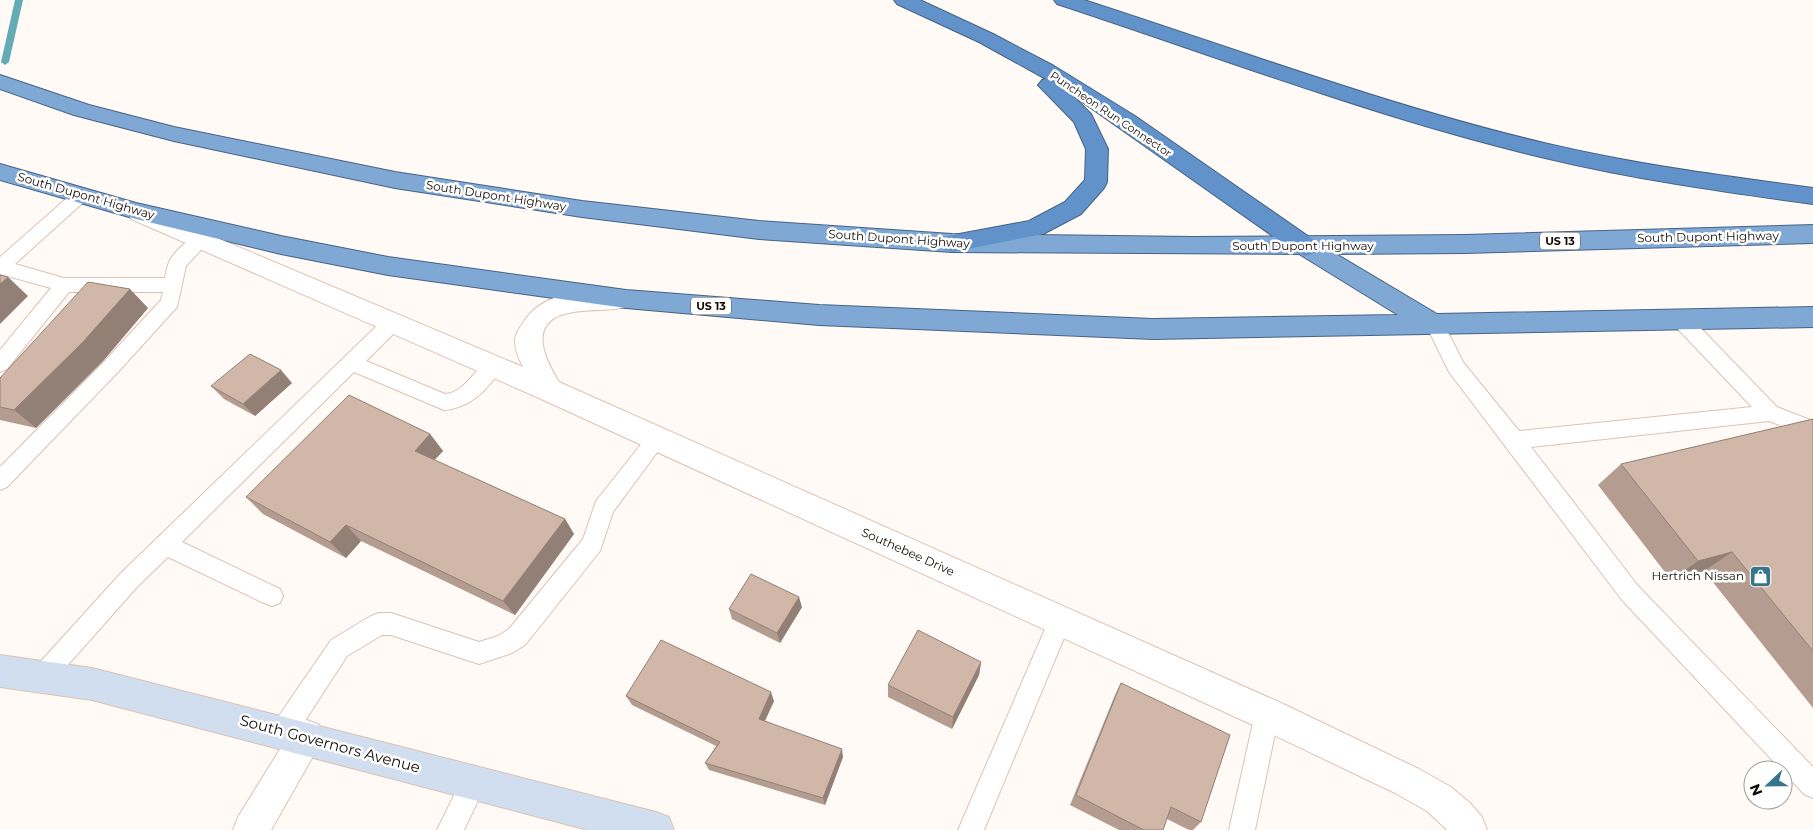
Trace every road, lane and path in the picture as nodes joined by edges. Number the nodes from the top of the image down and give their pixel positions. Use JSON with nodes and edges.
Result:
{"nodes":[{"id":1,"x":904,"y":0,"type":"edge"},
{"id":2,"x":1064,"y":0,"type":"edge"},
{"id":3,"x":1011,"y":51,"type":"junction"},
{"id":4,"x":0,"y":82,"type":"edge"},
{"id":5,"x":0,"y":172,"type":"edge"},
{"id":6,"x":81,"y":195,"type":"junction"},
{"id":7,"x":1813,"y":196,"type":"edge"},
{"id":8,"x":136,"y":212,"type":"junction"},
{"id":9,"x":1813,"y":234,"type":"edge"},
{"id":10,"x":201,"y":240,"type":"junction"},
{"id":11,"x":952,"y":243,"type":"junction"},
{"id":12,"x":1306,"y":247,"type":"junction"},
{"id":13,"x":0,"y":267,"type":"edge"},
{"id":14,"x":64,"y":284,"type":"junction"},
{"id":15,"x":174,"y":285,"type":"junction"},
{"id":16,"x":626,"y":299,"type":"junction"},
{"id":17,"x":1813,"y":317,"type":"edge"},
{"id":18,"x":1681,"y":320,"type":"junction"},
{"id":19,"x":393,"y":322,"type":"junction"},
{"id":20,"x":1435,"y":324,"type":"junction"},
{"id":21,"x":351,"y":363,"type":"junction"},
{"id":22,"x":0,"y":364,"type":"edge"},
{"id":23,"x":493,"y":365,"type":"junction"},
{"id":24,"x":549,"y":390,"type":"junction"},
{"id":25,"x":1770,"y":412,"type":"junction"},
{"id":26,"x":1813,"y":430,"type":"edge"},
{"id":27,"x":657,"y":439,"type":"junction"},
{"id":28,"x":1514,"y":440,"type":"junction"},
{"id":29,"x":0,"y":481,"type":"edge"},
{"id":30,"x":166,"y":545,"type":"junction"},
{"id":31,"x":272,"y":596,"type":"dead end"},
{"id":32,"x":1060,"y":621,"type":"junction"},
{"id":33,"x":0,"y":671,"type":"edge"},
{"id":34,"x":42,"y":677,"type":"junction"},
{"id":35,"x":1267,"y":714,"type":"junction"},
{"id":36,"x":295,"y":735,"type":"junction"},
{"id":37,"x":474,"y":782,"type":"junction"},
{"id":38,"x":1813,"y":785,"type":"edge"},
{"id":39,"x":251,"y":830,"type":"edge"},
{"id":40,"x":450,"y":830,"type":"edge"},
{"id":41,"x":656,"y":830,"type":"edge"},
{"id":42,"x":971,"y":830,"type":"edge"},
{"id":43,"x":1242,"y":830,"type":"edge"},
{"id":44,"x":1469,"y":830,"type":"edge"}],
"edges":[{"from":1,"to":3,"type":"highway","name":"Puncheon Run Connector"},
{"from":2,"to":7,"type":"highway"},
{"from":3,"to":11,"type":"highway"},
{"from":3,"to":12,"type":"highway","name":"Puncheon Run Connector"},
{"from":4,"to":11,"type":"highway","name":"South Dupont Highway","number":"US 13"},
{"from":5,"to":6,"type":"highway","name":"South Dupont Highway","number":"US 13"},
{"from":6,"to":8,"type":"highway","name":"South Dupont Highway","number":"US 13"},
{"from":6,"to":13,"type":"lane"},
{"from":8,"to":10,"type":"street","name":"Southebee Drive"},
{"from":8,"to":16,"type":"highway","name":"South Dupont Highway","number":"US 13"},
{"from":9,"to":12,"type":"highway","name":"South Dupont Highway","number":"US 13"},
{"from":10,"to":15,"type":"lane"},
{"from":10,"to":19,"type":"street","name":"Southebee Drive"},
{"from":11,"to":12,"type":"highway","name":"South Dupont Highway","number":"US 13"},
{"from":12,"to":20,"type":"highway"},
{"from":13,"to":14,"type":"lane"},
{"from":14,"to":15,"type":"lane"},
{"from":14,"to":22,"type":"lane"},
{"from":15,"to":29,"type":"lane"},
{"from":16,"to":20,"type":"highway","name":"South Dupont Highway","number":"US 13"},
{"from":16,"to":24,"type":"street"},
{"from":17,"to":18,"type":"highway","name":"South Dupont Highway","number":"US 13"},
{"from":18,"to":20,"type":"highway","name":"South Dupont Highway","number":"US 13"},
{"from":18,"to":25,"type":"lane"},
{"from":19,"to":21,"type":"lane"},
{"from":19,"to":23,"type":"street","name":"Southebee Drive"},
{"from":20,"to":28,"type":"lane"},
{"from":21,"to":23,"type":"lane"},
{"from":21,"to":30,"type":"lane"},
{"from":23,"to":24,"type":"street","name":"Southebee Drive"},
{"from":24,"to":27,"type":"street","name":"Southebee Drive"},
{"from":25,"to":26,"type":"lane"},
{"from":25,"to":28,"type":"lane"},
{"from":27,"to":32,"type":"street","name":"Southebee Drive"},
{"from":27,"to":36,"type":"lane"},
{"from":28,"to":38,"type":"lane"},
{"from":30,"to":31,"type":"lane"},
{"from":30,"to":34,"type":"lane"},
{"from":32,"to":35,"type":"street","name":"Southebee Drive"},
{"from":32,"to":42,"type":"lane"},
{"from":33,"to":34,"type":"main road","name":"South Governors Avenue"},
{"from":34,"to":36,"type":"main road","name":"South Governors Avenue"},
{"from":35,"to":43,"type":"lane"},
{"from":35,"to":44,"type":"street","name":"Southebee Drive"},
{"from":36,"to":37,"type":"main road","name":"South Governors Avenue"},
{"from":36,"to":39,"type":"street"},
{"from":37,"to":40,"type":"lane"},
{"from":37,"to":41,"type":"main road","name":"South Governors Avenue"}]}
